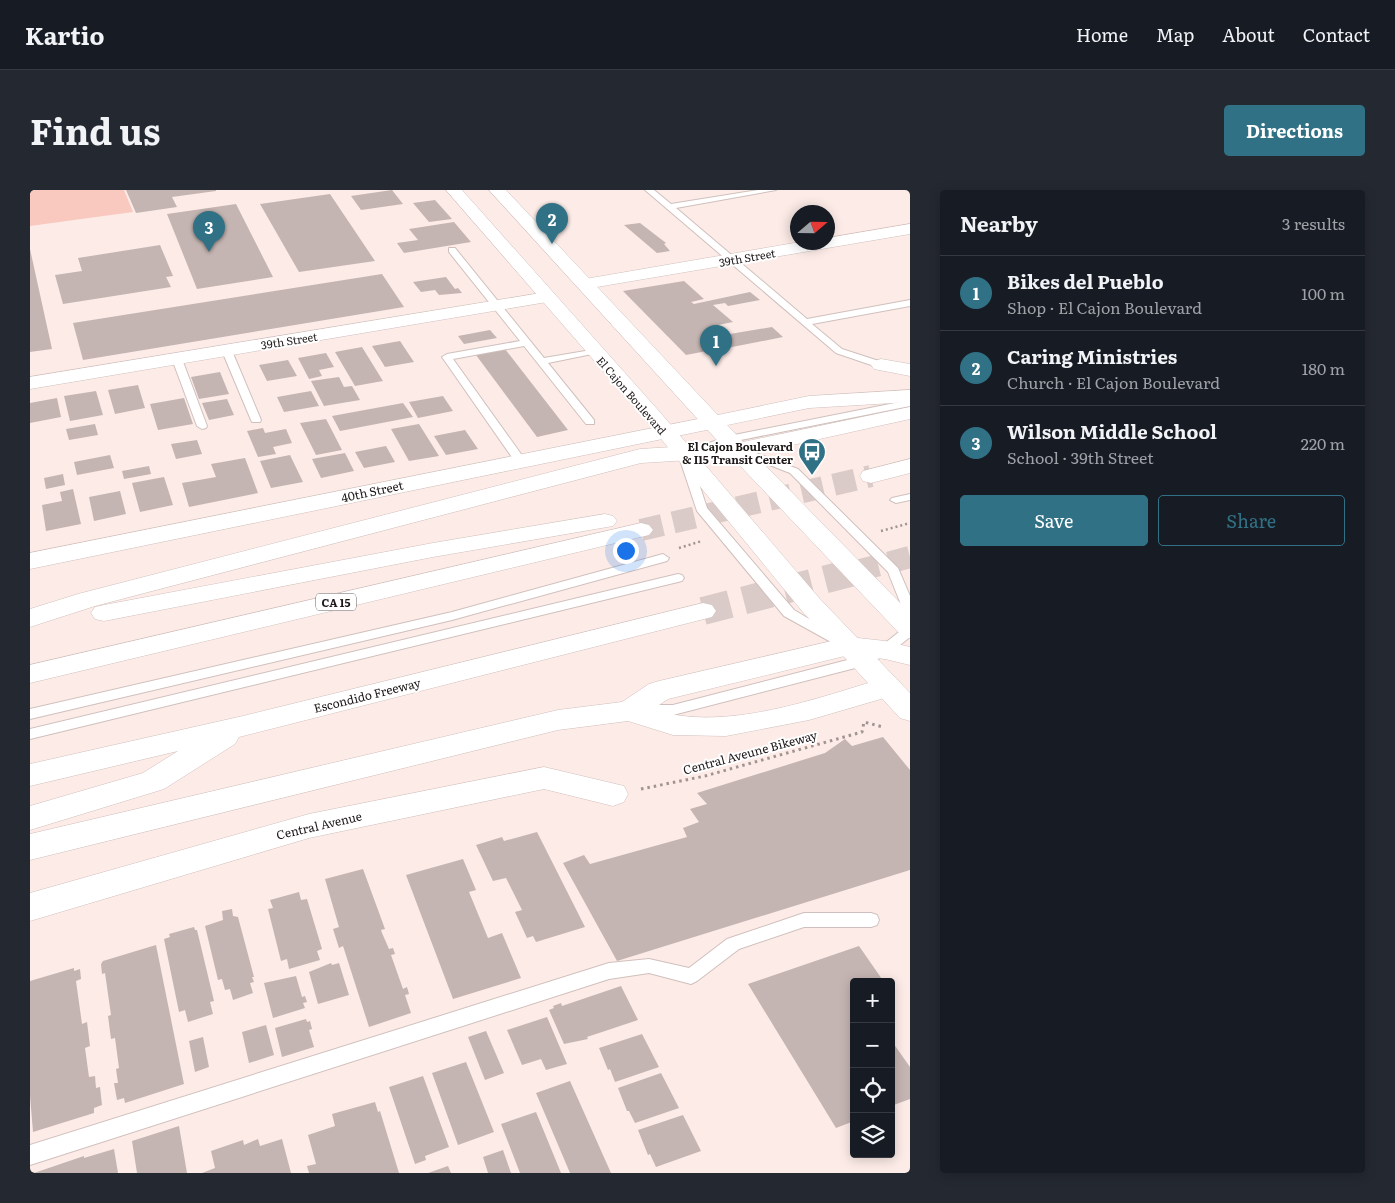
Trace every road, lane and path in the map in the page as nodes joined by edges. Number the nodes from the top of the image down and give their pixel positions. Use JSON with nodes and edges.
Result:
{"nodes":[{"id":1,"x":454,"y":190,"type":"edge"},
{"id":2,"x":497,"y":190,"type":"edge"},
{"id":3,"x":649,"y":190,"type":"edge"},
{"id":4,"x":772,"y":190,"type":"edge"},
{"id":5,"x":669,"y":207,"type":"junction"},
{"id":6,"x":910,"y":229,"type":"edge"},
{"id":7,"x":452,"y":250,"type":"dead end"},
{"id":8,"x":732,"y":260,"type":"junction"},
{"id":9,"x":585,"y":284,"type":"junction"},
{"id":10,"x":548,"y":298,"type":"junction"},
{"id":11,"x":910,"y":303,"type":"edge"},
{"id":12,"x":497,"y":306,"type":"junction"},
{"id":13,"x":805,"y":322,"type":"junction"},
{"id":14,"x":527,"y":343,"type":"junction"},
{"id":15,"x":227,"y":351,"type":"junction"},
{"id":16,"x":594,"y":351,"type":"junction"},
{"id":17,"x":177,"y":359,"type":"junction"},
{"id":18,"x":542,"y":361,"type":"junction"},
{"id":19,"x":881,"y":365,"type":"joint"},
{"id":20,"x":910,"y":370,"type":"edge"},
{"id":21,"x":30,"y":383,"type":"edge"},
{"id":22,"x":910,"y":396,"type":"edge"},
{"id":23,"x":910,"y":403,"type":"edge"},
{"id":24,"x":910,"y":413,"type":"edge"},
{"id":25,"x":256,"y":420,"type":"dead end"},
{"id":26,"x":590,"y":422,"type":"dead end"},
{"id":27,"x":713,"y":422,"type":"junction"},
{"id":28,"x":202,"y":426,"type":"dead end"},
{"id":29,"x":665,"y":432,"type":"junction"},
{"id":30,"x":734,"y":445,"type":"junction"},
{"id":31,"x":684,"y":454,"type":"junction"},
{"id":32,"x":520,"y":461,"type":"junction"},
{"id":33,"x":910,"y":466,"type":"edge"},
{"id":34,"x":871,"y":476,"type":"tunnel mouth"},
{"id":35,"x":910,"y":497,"type":"edge"},
{"id":36,"x":896,"y":500,"type":"dead end"},
{"id":37,"x":910,"y":523,"type":"edge"},
{"id":38,"x":877,"y":532,"type":"dead end"},
{"id":39,"x":663,"y":558,"type":"dead end"},
{"id":40,"x":30,"y":561,"type":"edge"},
{"id":41,"x":678,"y":578,"type":"dead end"},
{"id":42,"x":703,"y":611,"type":"tunnel mouth"},
{"id":43,"x":30,"y":618,"type":"edge"},
{"id":44,"x":30,"y":626,"type":"edge"},
{"id":45,"x":910,"y":629,"type":"edge"},
{"id":46,"x":877,"y":653,"type":"edge"},
{"id":47,"x":30,"y":674,"type":"edge"},
{"id":48,"x":888,"y":687,"type":"junction"},
{"id":49,"x":629,"y":711,"type":"junction"},
{"id":50,"x":910,"y":711,"type":"edge"},
{"id":51,"x":30,"y":714,"type":"edge"},
{"id":52,"x":243,"y":726,"type":"junction"},
{"id":53,"x":883,"y":728,"type":"dead end"},
{"id":54,"x":30,"y":734,"type":"edge"},
{"id":55,"x":30,"y":775,"type":"edge"},
{"id":56,"x":613,"y":794,"type":"joint"},
{"id":57,"x":30,"y":818,"type":"edge"},
{"id":58,"x":30,"y":847,"type":"edge"},
{"id":59,"x":30,"y":907,"type":"edge"},
{"id":60,"x":871,"y":920,"type":"dead end"},
{"id":61,"x":30,"y":1155,"type":"edge"}],
"edges":[{"from":1,"to":10,"type":"main road","name":"El Cajon Boulevard"},
{"from":2,"to":9,"type":"main road"},
{"from":3,"to":5,"type":"lane"},
{"from":4,"to":5,"type":"lane"},
{"from":5,"to":8,"type":"lane"},
{"from":6,"to":8,"type":"main road","name":"39th Street"},
{"from":7,"to":12,"type":"lane"},
{"from":8,"to":9,"type":"main road","name":"39th Street"},
{"from":8,"to":13,"type":"lane"},
{"from":9,"to":27,"type":"main road"},
{"from":10,"to":12,"type":"main road","name":"39th Street"},
{"from":10,"to":16,"type":"main road","name":"El Cajon Boulevard"},
{"from":11,"to":13,"type":"lane"},
{"from":12,"to":14,"type":"lane"},
{"from":12,"to":15,"type":"main road","name":"39th Street"},
{"from":13,"to":19,"type":"lane"},
{"from":14,"to":18,"type":"lane"},
{"from":14,"to":32,"type":"lane"},
{"from":15,"to":17,"type":"main road","name":"39th Street"},
{"from":15,"to":25,"type":"lane"},
{"from":16,"to":18,"type":"lane"},
{"from":16,"to":29,"type":"main road","name":"El Cajon Boulevard"},
{"from":17,"to":21,"type":"main road","name":"39th Street"},
{"from":17,"to":28,"type":"lane"},
{"from":18,"to":26,"type":"lane"},
{"from":19,"to":20,"type":"main road"},
{"from":22,"to":27,"type":"main road","name":"40th Street"},
{"from":23,"to":30,"type":"lane"},
{"from":24,"to":30,"type":"main road"},
{"from":27,"to":29,"type":"main road","name":"40th Street"},
{"from":27,"to":30,"type":"main road"},
{"from":29,"to":31,"type":"main road","name":"El Cajon Boulevard"},
{"from":29,"to":32,"type":"main road","name":"40th Street"},
{"from":30,"to":31,"type":"main road"},
{"from":30,"to":45,"type":"main road"},
{"from":31,"to":43,"type":"main road"},
{"from":31,"to":46,"type":"main road","name":"El Cajon Boulevard"},
{"from":32,"to":40,"type":"main road","name":"40th Street"},
{"from":33,"to":34,"type":"main road"},
{"from":35,"to":36,"type":"lane"},
{"from":37,"to":38,"type":"path"},
{"from":39,"to":51,"type":"lane"},
{"from":41,"to":54,"type":"lane"},
{"from":42,"to":52,"type":"main road","name":"Escondido Freeway"},
{"from":44,"to":47,"type":"main road","number":"CA 15"},
{"from":45,"to":46,"type":"lane"},
{"from":46,"to":48,"type":"main road","name":"El Cajon Boulevard"},
{"from":46,"to":49,"type":"main road"},
{"from":48,"to":49,"type":"main road"},
{"from":48,"to":50,"type":"main road","name":"El Cajon Boulevard"},
{"from":49,"to":58,"type":"main road"},
{"from":52,"to":55,"type":"main road","name":"Escondido Freeway"},
{"from":52,"to":57,"type":"main road"},
{"from":53,"to":56,"type":"path","name":"Central Aveune Bikeway"},
{"from":56,"to":59,"type":"main road","name":"Central Avenue"},
{"from":60,"to":61,"type":"lane"}]}
